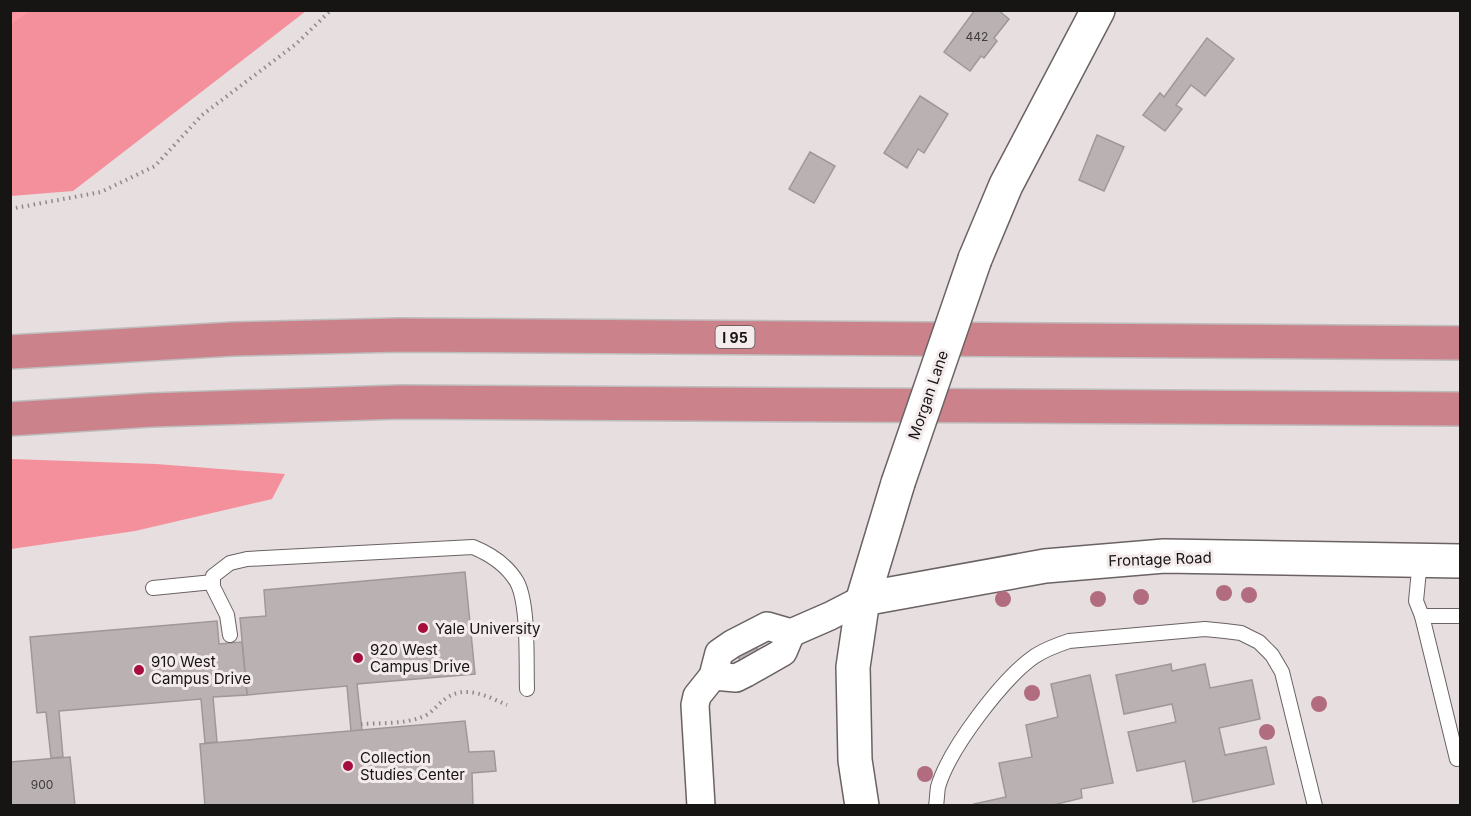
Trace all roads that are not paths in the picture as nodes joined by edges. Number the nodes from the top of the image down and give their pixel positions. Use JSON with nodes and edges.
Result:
{"nodes":[{"id":1,"x":1098,"y":10,"type":"edge"},
{"id":2,"x":1461,"y":343,"type":"edge"},
{"id":3,"x":10,"y":352,"type":"edge"},
{"id":4,"x":1461,"y":409,"type":"edge"},
{"id":5,"x":10,"y":420,"type":"edge"},
{"id":6,"x":1420,"y":560,"type":"junction"},
{"id":7,"x":1461,"y":561,"type":"edge"},
{"id":8,"x":213,"y":582,"type":"junction"},
{"id":9,"x":153,"y":588,"type":"dead end"},
{"id":10,"x":863,"y":599,"type":"junction"},
{"id":11,"x":1422,"y":616,"type":"junction"},
{"id":12,"x":1461,"y":616,"type":"edge"},
{"id":13,"x":230,"y":635,"type":"dead end"},
{"id":14,"x":527,"y":689,"type":"dead end"},
{"id":15,"x":1461,"y":758,"type":"edge"},
{"id":16,"x":701,"y":806,"type":"edge"},
{"id":17,"x":862,"y":806,"type":"edge"},
{"id":18,"x":936,"y":806,"type":"edge"},
{"id":19,"x":1315,"y":806,"type":"edge"}],
"edges":[{"from":1,"to":10,"type":"street","name":"Morgan Lane","bridge":true},
{"from":2,"to":3,"type":"highway","number":"I 95"},
{"from":4,"to":5,"type":"highway"},
{"from":6,"to":7,"type":"street","name":"Frontage Road"},
{"from":6,"to":10,"type":"street","name":"Frontage Road"},
{"from":6,"to":11,"type":"lane"},
{"from":8,"to":9,"type":"lane"},
{"from":8,"to":13,"type":"lane"},
{"from":8,"to":14,"type":"lane"},
{"from":10,"to":16,"type":"street"},
{"from":10,"to":17,"type":"street","name":"Morgan Lane"},
{"from":11,"to":12,"type":"lane"},
{"from":11,"to":15,"type":"lane"},
{"from":18,"to":19,"type":"lane"}]}
